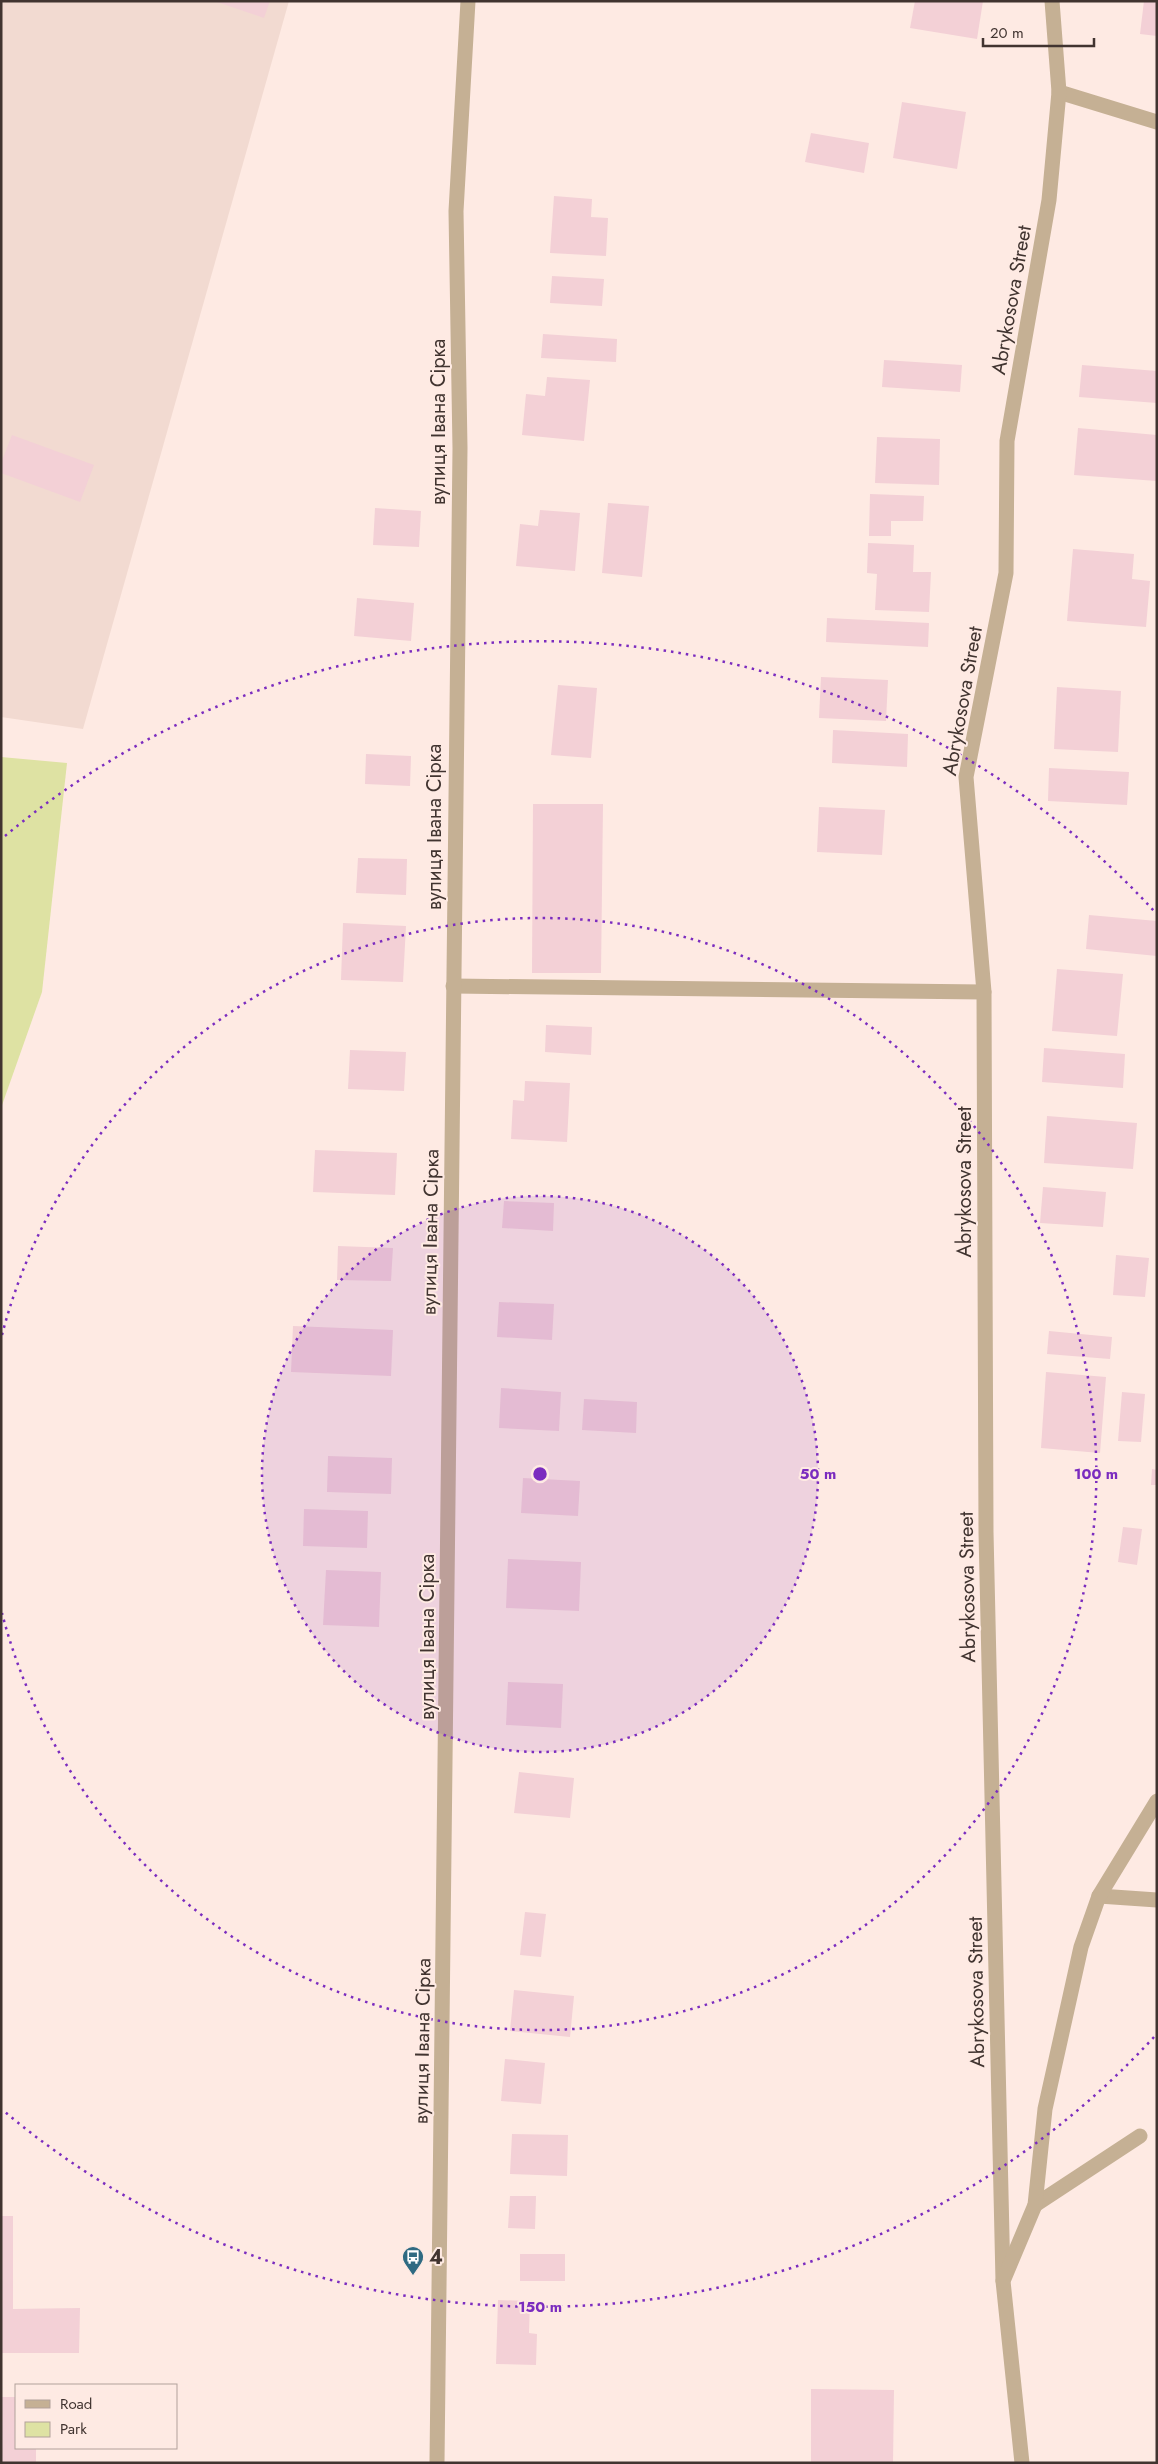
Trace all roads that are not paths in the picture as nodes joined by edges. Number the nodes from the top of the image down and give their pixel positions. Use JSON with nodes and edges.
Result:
{"nodes":[{"id":1,"x":468,"y":1,"type":"edge"},
{"id":2,"x":1052,"y":1,"type":"edge"},
{"id":3,"x":1059,"y":92,"type":"junction"},
{"id":4,"x":1157,"y":122,"type":"edge"},
{"id":5,"x":453,"y":986,"type":"junction"},
{"id":6,"x":984,"y":992,"type":"junction"},
{"id":7,"x":1157,"y":1802,"type":"edge"},
{"id":8,"x":1099,"y":1896,"type":"junction"},
{"id":9,"x":1157,"y":1900,"type":"edge"},
{"id":10,"x":1140,"y":2136,"type":"dead end"},
{"id":11,"x":1035,"y":2205,"type":"junction"},
{"id":12,"x":1003,"y":2281,"type":"junction"},
{"id":13,"x":437,"y":2463,"type":"edge"},
{"id":14,"x":1022,"y":2463,"type":"edge"}],
"edges":[{"from":1,"to":5,"type":"street","name":"вулиця Івана Сірка"},
{"from":2,"to":3,"type":"street","name":"Abrykosova Street"},
{"from":3,"to":4,"type":"street"},
{"from":3,"to":6,"type":"street","name":"Abrykosova Street"},
{"from":5,"to":6,"type":"street"},
{"from":5,"to":13,"type":"street","name":"вулиця Івана Сірка"},
{"from":6,"to":12,"type":"street","name":"Abrykosova Street"},
{"from":7,"to":8,"type":"street","name":"Abrykosova Street"},
{"from":8,"to":9,"type":"street"},
{"from":8,"to":11,"type":"street","name":"Abrykosova Street"},
{"from":10,"to":11,"type":"street"},
{"from":11,"to":12,"type":"street","name":"Abrykosova Street"},
{"from":12,"to":14,"type":"street","name":"Abrykosova Street"}]}
